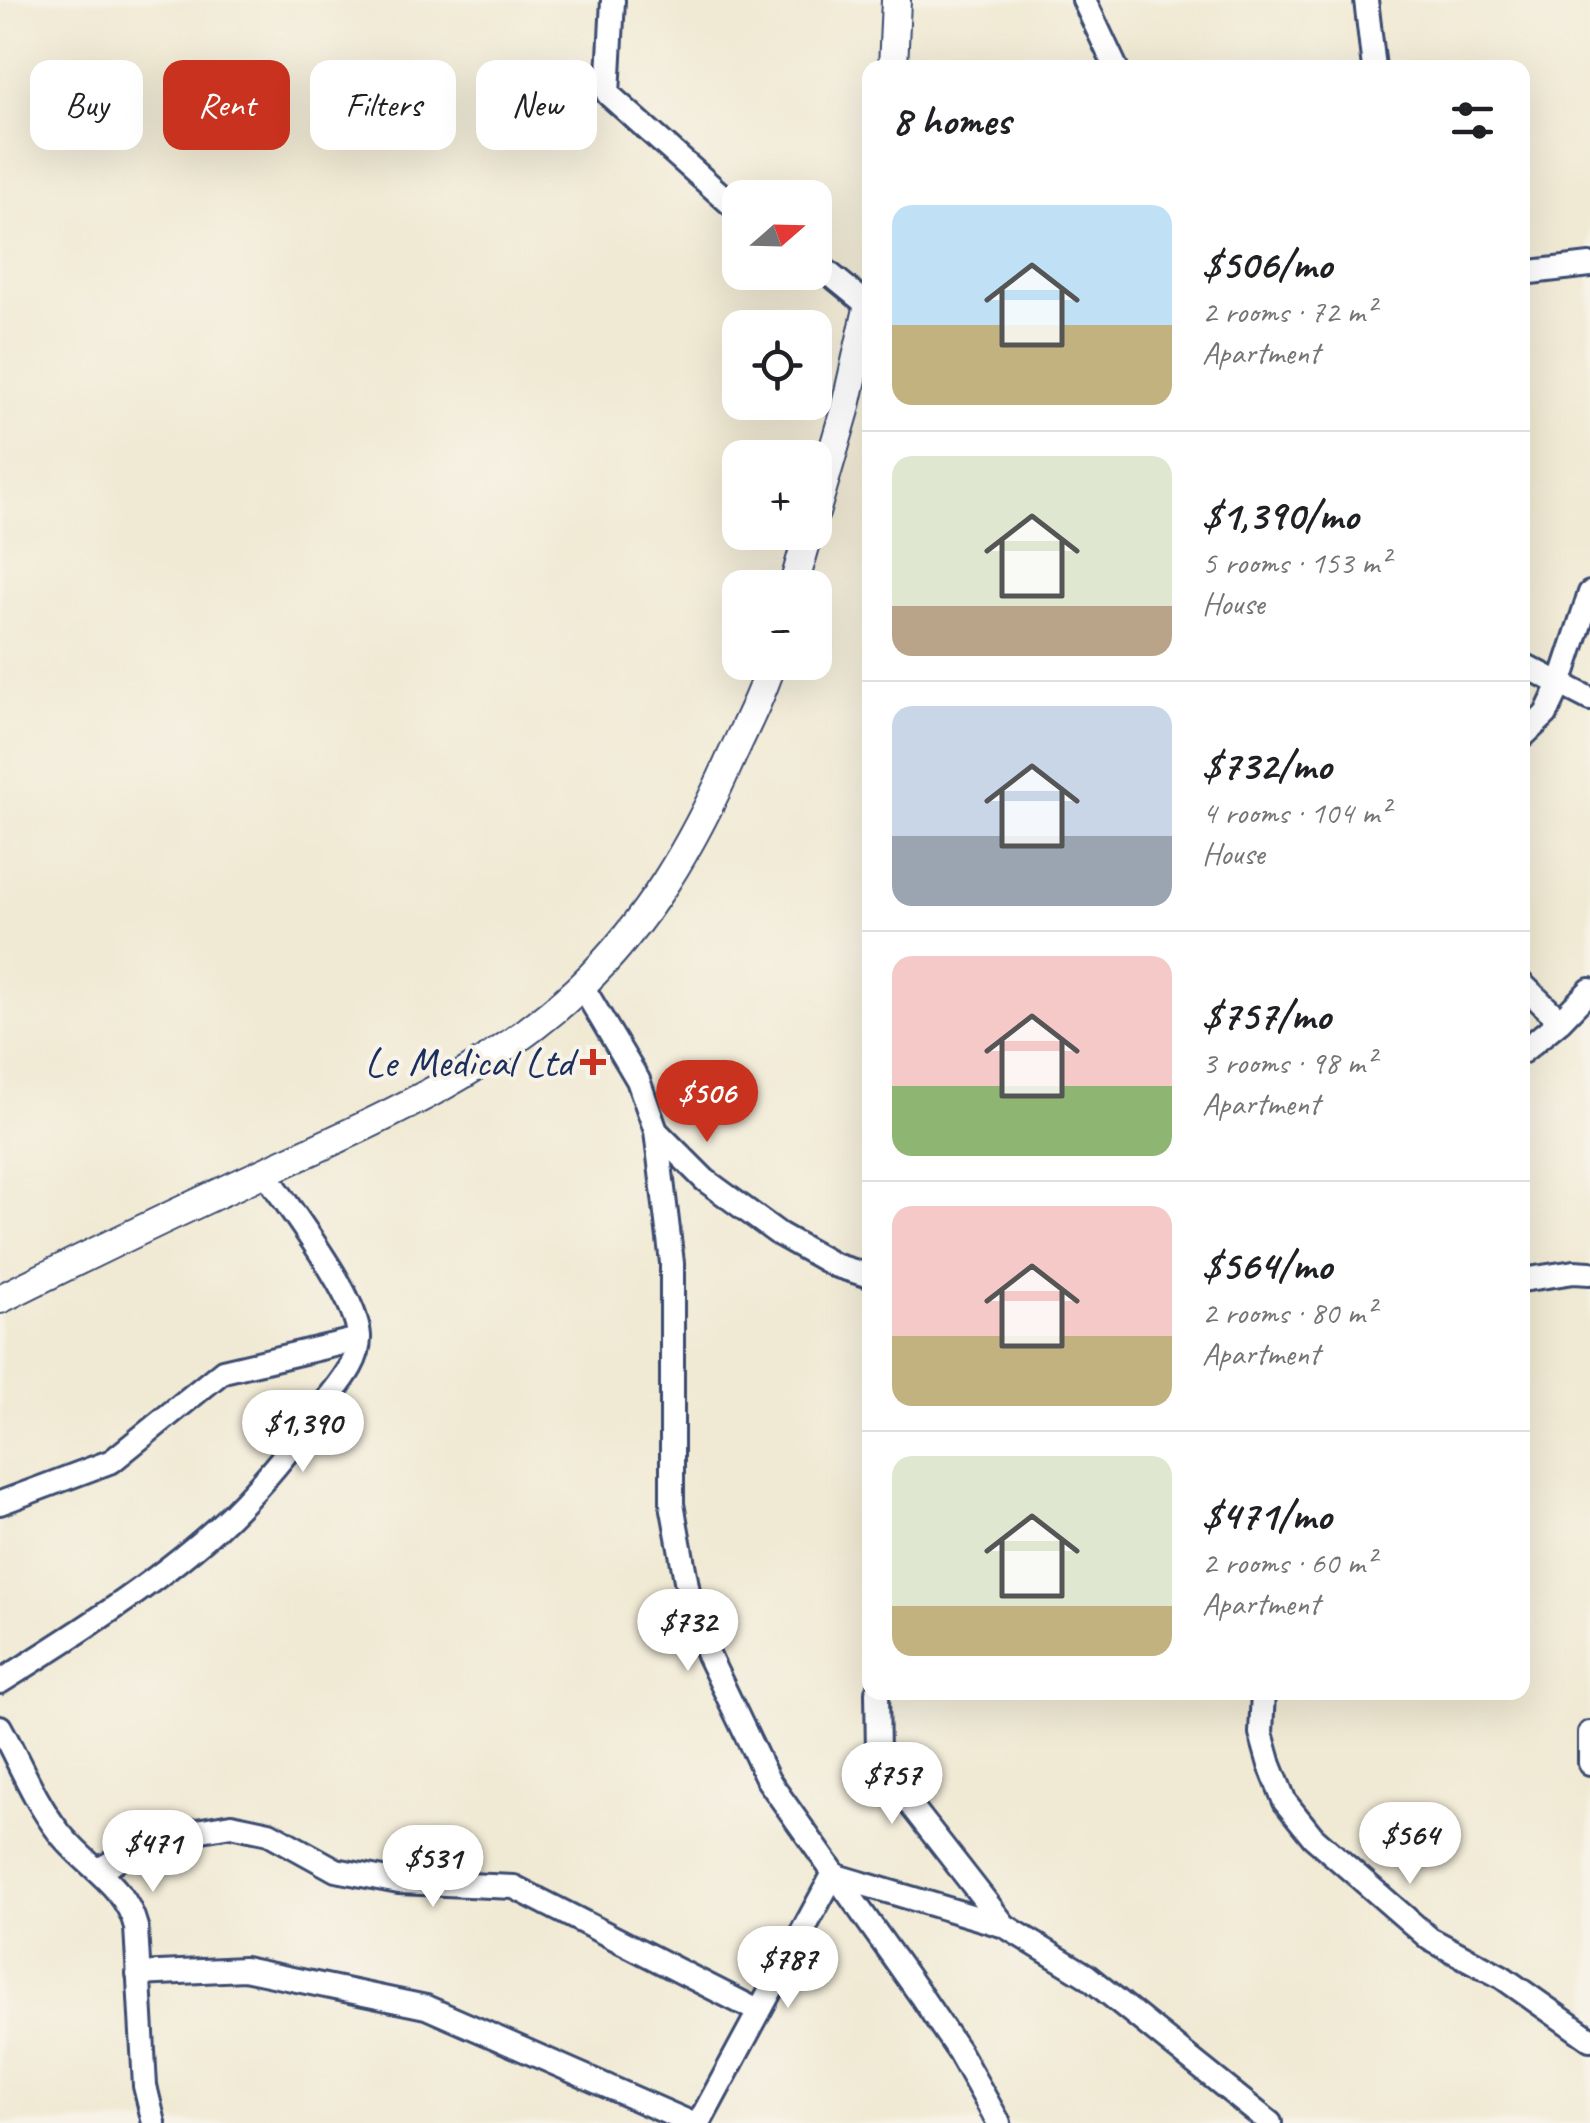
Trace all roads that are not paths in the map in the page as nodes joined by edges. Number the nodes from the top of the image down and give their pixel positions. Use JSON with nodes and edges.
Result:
{"nodes":[{"id":1,"x":613,"y":0,"type":"edge"},
{"id":2,"x":896,"y":0,"type":"edge"},
{"id":3,"x":1084,"y":0,"type":"edge"},
{"id":4,"x":1366,"y":0,"type":"edge"},
{"id":5,"x":893,"y":60,"type":"edge"},
{"id":6,"x":1112,"y":60,"type":"edge"},
{"id":7,"x":1373,"y":60,"type":"edge"},
{"id":8,"x":722,"y":196,"type":"edge"},
{"id":9,"x":1590,"y":265,"type":"edge"},
{"id":10,"x":1530,"y":272,"type":"edge"},
{"id":11,"x":832,"y":275,"type":"edge"},
{"id":12,"x":862,"y":297,"type":"edge"},
{"id":13,"x":862,"y":337,"type":"edge"},
{"id":14,"x":832,"y":455,"type":"edge"},
{"id":15,"x":1590,"y":593,"type":"edge"},
{"id":16,"x":1530,"y":668,"type":"edge"},
{"id":17,"x":764,"y":680,"type":"edge"},
{"id":18,"x":1560,"y":684,"type":"junction"},
{"id":19,"x":1590,"y":700,"type":"edge"},
{"id":20,"x":1530,"y":729,"type":"edge"},
{"id":21,"x":582,"y":986,"type":"junction"},
{"id":22,"x":1590,"y":990,"type":"edge"},
{"id":23,"x":1530,"y":992,"type":"edge"},
{"id":24,"x":1560,"y":1021,"type":"junction"},
{"id":25,"x":1530,"y":1045,"type":"edge"},
{"id":26,"x":656,"y":1131,"type":"junction"},
{"id":27,"x":265,"y":1172,"type":"junction"},
{"id":28,"x":1590,"y":1273,"type":"edge"},
{"id":29,"x":862,"y":1274,"type":"edge"},
{"id":30,"x":1530,"y":1279,"type":"edge"},
{"id":31,"x":0,"y":1299,"type":"edge"},
{"id":32,"x":359,"y":1339,"type":"junction"},
{"id":33,"x":0,"y":1503,"type":"edge"},
{"id":34,"x":0,"y":1682,"type":"edge"},
{"id":35,"x":877,"y":1700,"type":"edge"},
{"id":36,"x":1263,"y":1700,"type":"edge"},
{"id":37,"x":0,"y":1727,"type":"edge"},
{"id":38,"x":1590,"y":1732,"type":"edge"},
{"id":39,"x":1590,"y":1762,"type":"edge"},
{"id":40,"x":98,"y":1870,"type":"junction"},
{"id":41,"x":833,"y":1875,"type":"junction"},
{"id":42,"x":1005,"y":1926,"type":"junction"},
{"id":43,"x":138,"y":1974,"type":"junction"},
{"id":44,"x":758,"y":2011,"type":"junction"},
{"id":45,"x":1590,"y":2039,"type":"edge"},
{"id":46,"x":154,"y":2123,"type":"edge"},
{"id":47,"x":691,"y":2123,"type":"edge"},
{"id":48,"x":700,"y":2123,"type":"edge"},
{"id":49,"x":999,"y":2123,"type":"edge"},
{"id":50,"x":1270,"y":2123,"type":"edge"}],
"edges":[{"from":1,"to":8,"type":"street"},
{"from":2,"to":5,"type":"main road"},
{"from":3,"to":6,"type":"street"},
{"from":4,"to":7,"type":"street"},
{"from":9,"to":10,"type":"street"},
{"from":11,"to":12,"type":"street"},
{"from":13,"to":14,"type":"main road"},
{"from":15,"to":18,"type":"street"},
{"from":16,"to":18,"type":"street"},
{"from":17,"to":21,"type":"main road"},
{"from":18,"to":19,"type":"street"},
{"from":18,"to":20,"type":"street"},
{"from":21,"to":26,"type":"street"},
{"from":21,"to":27,"type":"main road"},
{"from":22,"to":24,"type":"street"},
{"from":23,"to":24,"type":"street"},
{"from":24,"to":25,"type":"street"},
{"from":26,"to":29,"type":"street"},
{"from":26,"to":41,"type":"street"},
{"from":27,"to":31,"type":"main road"},
{"from":27,"to":32,"type":"street"},
{"from":28,"to":30,"type":"street"},
{"from":32,"to":33,"type":"street"},
{"from":32,"to":34,"type":"street"},
{"from":35,"to":42,"type":"street"},
{"from":36,"to":45,"type":"street"},
{"from":37,"to":40,"type":"street"},
{"from":38,"to":39,"type":"street"},
{"from":40,"to":43,"type":"street"},
{"from":40,"to":44,"type":"street"},
{"from":41,"to":42,"type":"street"},
{"from":41,"to":44,"type":"street"},
{"from":41,"to":49,"type":"street"},
{"from":42,"to":50,"type":"street"},
{"from":43,"to":46,"type":"street"},
{"from":43,"to":47,"type":"street"},
{"from":44,"to":48,"type":"street"}]}
